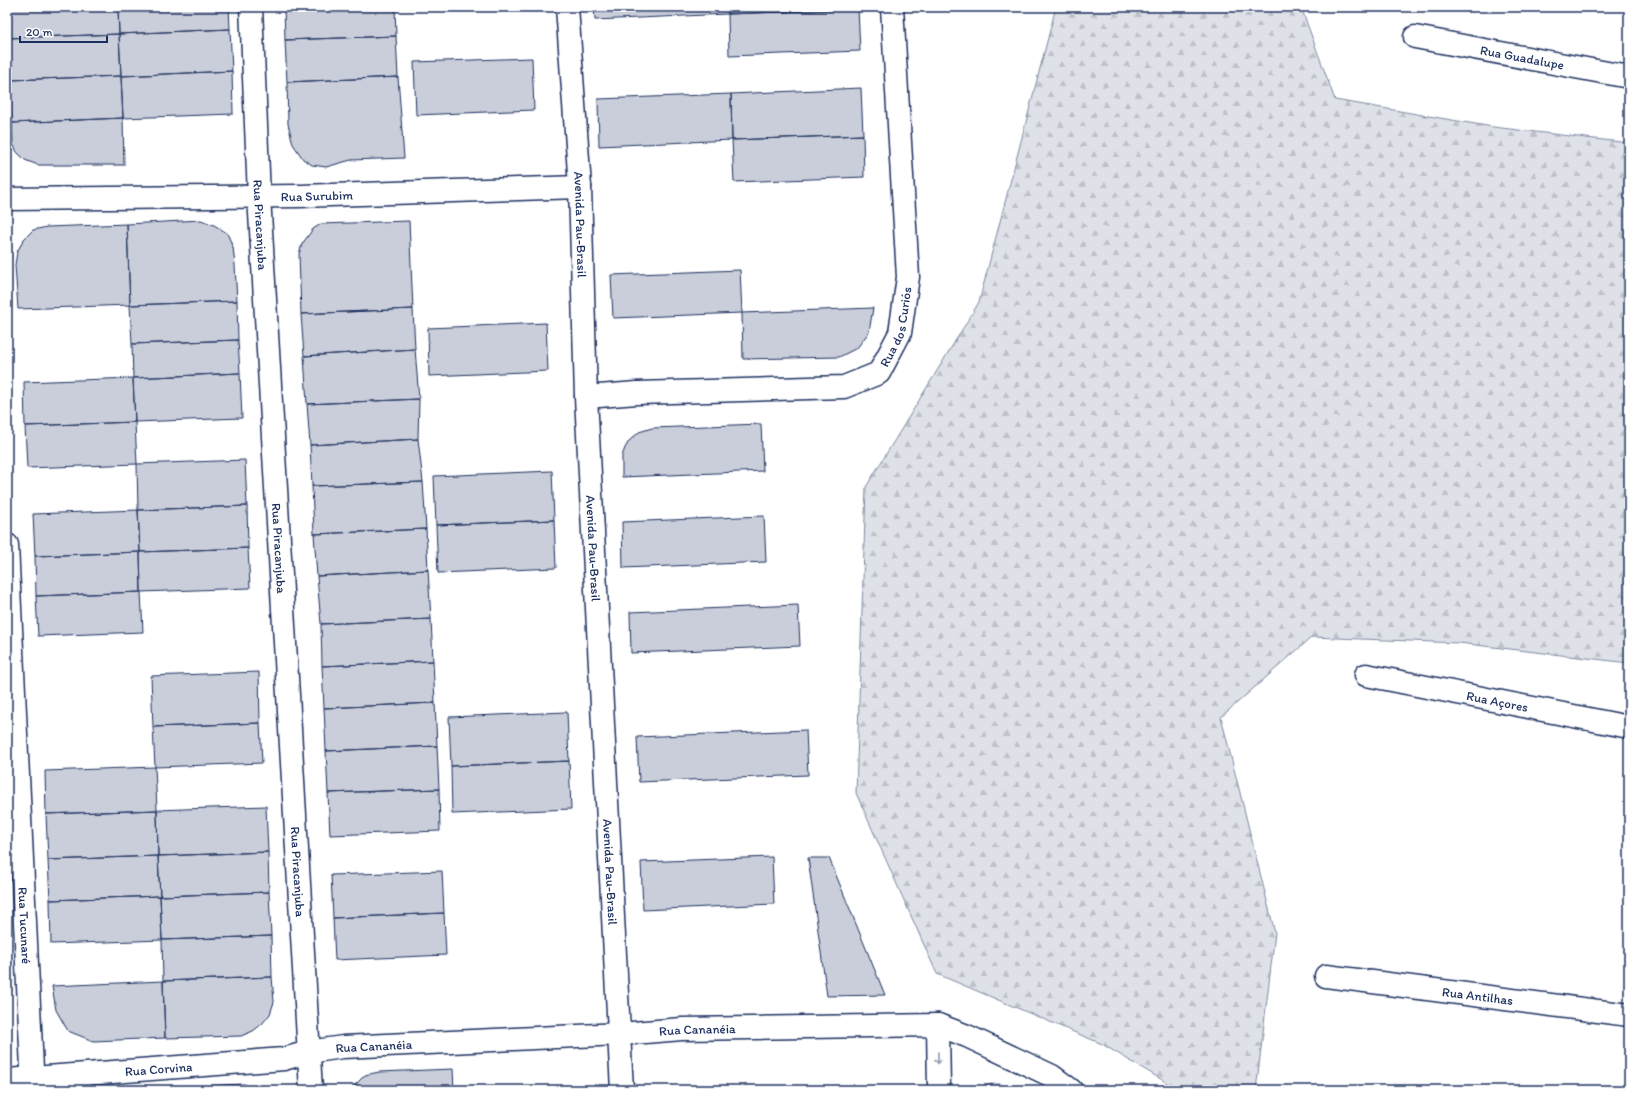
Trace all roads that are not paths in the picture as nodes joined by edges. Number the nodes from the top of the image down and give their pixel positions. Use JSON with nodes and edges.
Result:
{"nodes":[{"id":1,"x":251,"y":7,"type":"edge"},
{"id":2,"x":567,"y":7,"type":"edge"},
{"id":3,"x":892,"y":7,"type":"edge"},
{"id":4,"x":1415,"y":37,"type":"dead end"},
{"id":5,"x":1629,"y":77,"type":"edge"},
{"id":6,"x":580,"y":187,"type":"junction"},
{"id":7,"x":258,"y":196,"type":"junction"},
{"id":8,"x":7,"y":199,"type":"edge"},
{"id":9,"x":586,"y":398,"type":"junction"},
{"id":10,"x":7,"y":545,"type":"edge"},
{"id":11,"x":1366,"y":675,"type":"dead end"},
{"id":12,"x":1629,"y":727,"type":"edge"},
{"id":13,"x":13,"y":806,"type":"edge"},
{"id":14,"x":1326,"y":976,"type":"dead end"},
{"id":15,"x":1629,"y":1015,"type":"edge"},
{"id":16,"x":938,"y":1025,"type":"junction"},
{"id":17,"x":620,"y":1034,"type":"junction"},
{"id":18,"x":308,"y":1052,"type":"junction"},
{"id":19,"x":7,"y":1080,"type":"edge"},
{"id":20,"x":33,"y":1084,"type":"edge"},
{"id":21,"x":310,"y":1090,"type":"edge"},
{"id":22,"x":622,"y":1090,"type":"edge"},
{"id":23,"x":939,"y":1090,"type":"edge"},
{"id":24,"x":1071,"y":1090,"type":"edge"}],
"edges":[{"from":1,"to":7,"type":"street","name":"Rua Piracanjuba"},
{"from":2,"to":6,"type":"street","name":"Avenida Pau-Brasil"},
{"from":3,"to":9,"type":"street","name":"Rua dos Curiós"},
{"from":4,"to":5,"type":"street","name":"Rua Guadalupe"},
{"from":6,"to":7,"type":"street","name":"Rua Surubim"},
{"from":6,"to":9,"type":"street","name":"Avenida Pau-Brasil"},
{"from":7,"to":8,"type":"street","name":"Rua Surubim"},
{"from":7,"to":18,"type":"street","name":"Rua Piracanjuba"},
{"from":9,"to":17,"type":"street","name":"Avenida Pau-Brasil"},
{"from":10,"to":13,"type":"street","name":"Rua Tucunaré"},
{"from":11,"to":12,"type":"street","name":"Rua Açores"},
{"from":13,"to":20,"type":"street","name":"Rua Tucunaré"},
{"from":14,"to":15,"type":"street","name":"Rua Antilhas"},
{"from":16,"to":17,"type":"street","name":"Rua Cananéia"},
{"from":16,"to":23,"type":"street","one_way":true},
{"from":16,"to":24,"type":"street","name":"Rua Cananéia"},
{"from":17,"to":18,"type":"street","name":"Rua Cananéia"},
{"from":17,"to":22,"type":"street","name":"Avenida Pau-Brasil"},
{"from":18,"to":20,"type":"street","name":"Rua Corvina"},
{"from":18,"to":21,"type":"street","name":"Rua Piracanjuba"},
{"from":19,"to":20,"type":"street","name":"Rua Corvina"}]}
